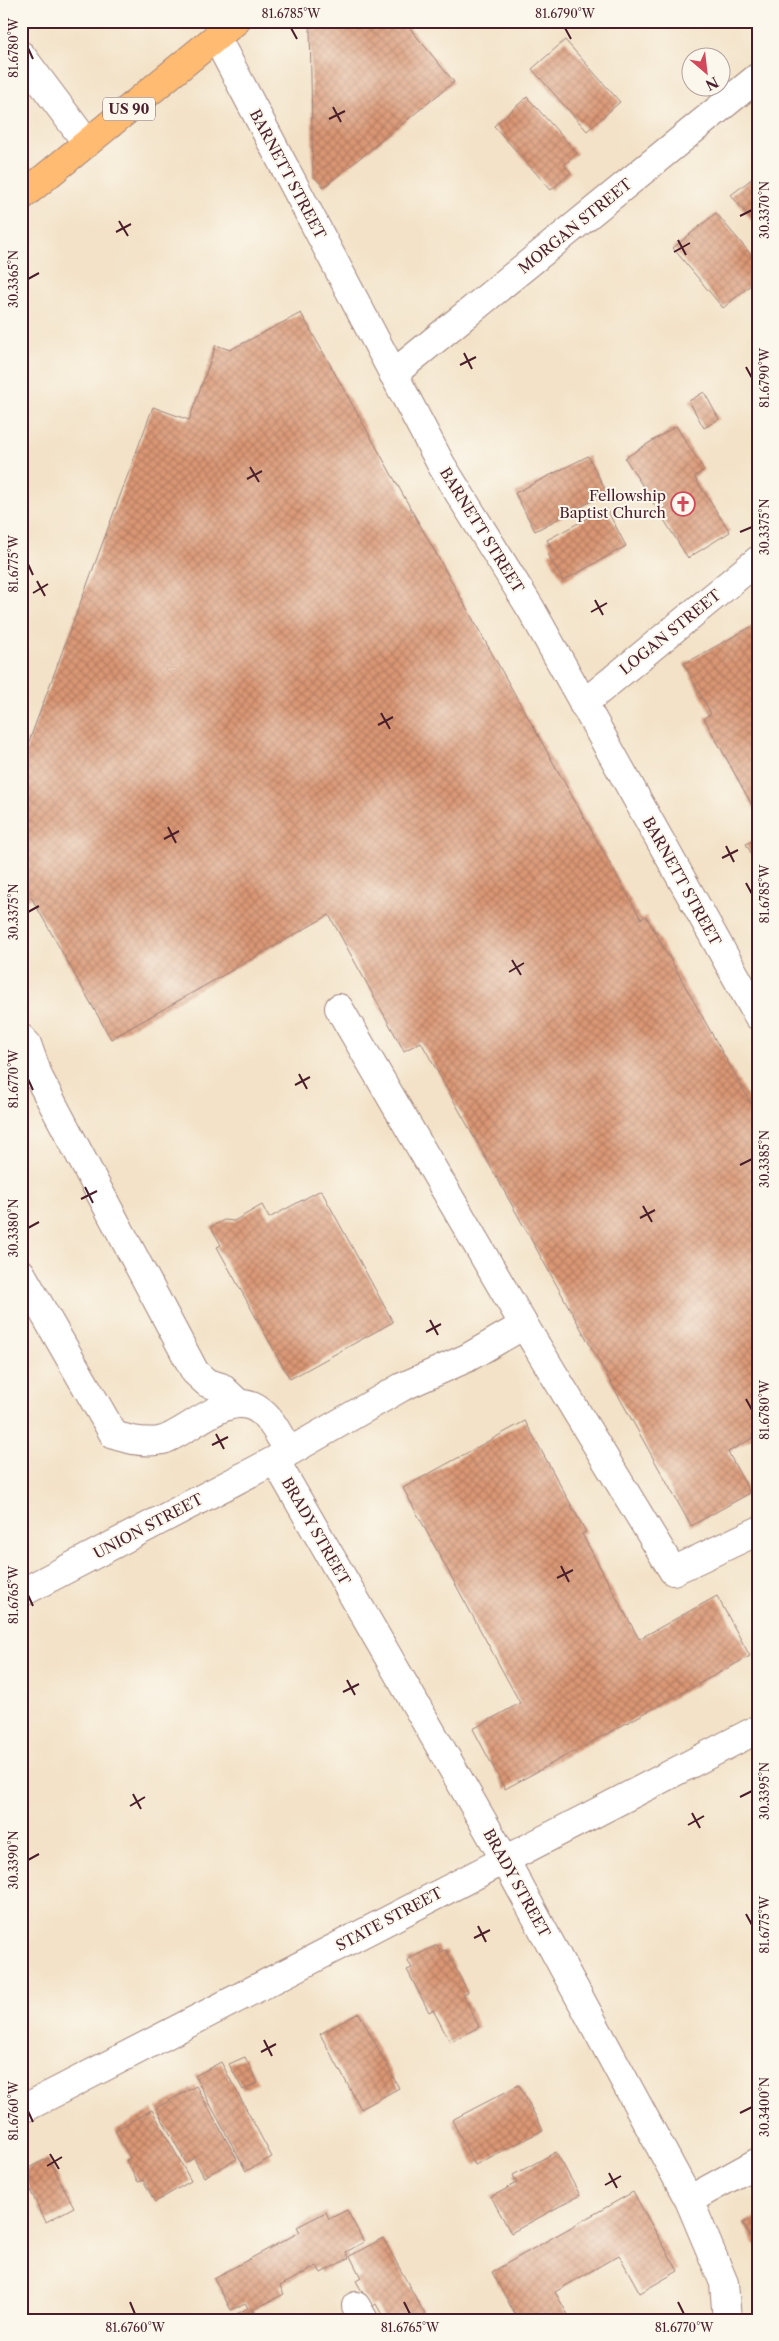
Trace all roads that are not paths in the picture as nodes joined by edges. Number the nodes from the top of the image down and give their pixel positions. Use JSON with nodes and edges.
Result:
{"nodes":[{"id":1,"x":226,"y":29,"type":"edge"},
{"id":2,"x":21,"y":55,"type":"edge"},
{"id":3,"x":758,"y":77,"type":"edge"},
{"id":4,"x":87,"y":143,"type":"junction"},
{"id":5,"x":21,"y":197,"type":"edge"},
{"id":6,"x":393,"y":374,"type":"junction"},
{"id":7,"x":758,"y":560,"type":"edge"},
{"id":8,"x":583,"y":704,"type":"junction"},
{"id":9,"x":751,"y":985,"type":"edge"},
{"id":10,"x":340,"y":1008,"type":"dead end"},
{"id":11,"x":758,"y":1016,"type":"edge"},
{"id":12,"x":21,"y":1038,"type":"edge"},
{"id":13,"x":21,"y":1273,"type":"edge"},
{"id":14,"x":524,"y":1325,"type":"junction"},
{"id":15,"x":239,"y":1404,"type":"junction"},
{"id":16,"x":282,"y":1456,"type":"junction"},
{"id":17,"x":758,"y":1531,"type":"edge"},
{"id":18,"x":21,"y":1593,"type":"edge"},
{"id":19,"x":758,"y":1729,"type":"edge"},
{"id":20,"x":504,"y":1858,"type":"junction"},
{"id":21,"x":21,"y":2110,"type":"edge"},
{"id":22,"x":758,"y":2162,"type":"edge"},
{"id":23,"x":689,"y":2200,"type":"junction"},
{"id":24,"x":727,"y":2320,"type":"edge"}],
"edges":[{"from":1,"to":4,"type":"main road","number":"US 90"},
{"from":1,"to":6,"type":"street","name":"BARNETT STREET"},
{"from":2,"to":4,"type":"street"},
{"from":3,"to":6,"type":"street","name":"MORGAN STREET"},
{"from":4,"to":5,"type":"main road","number":"US 90"},
{"from":6,"to":8,"type":"street","name":"BARNETT STREET"},
{"from":7,"to":8,"type":"street","name":"LOGAN STREET"},
{"from":8,"to":9,"type":"street","name":"BARNETT STREET"},
{"from":9,"to":11,"type":"street","name":"BARNETT STREET"},
{"from":10,"to":14,"type":"street"},
{"from":12,"to":15,"type":"street"},
{"from":13,"to":15,"type":"street"},
{"from":14,"to":16,"type":"street","name":"UNION STREET"},
{"from":14,"to":17,"type":"street"},
{"from":15,"to":16,"type":"street","name":"BRADY STREET"},
{"from":16,"to":18,"type":"street","name":"UNION STREET"},
{"from":16,"to":20,"type":"street","name":"BRADY STREET"},
{"from":19,"to":20,"type":"street","name":"STATE STREET"},
{"from":20,"to":21,"type":"street","name":"STATE STREET"},
{"from":20,"to":23,"type":"street","name":"BRADY STREET"},
{"from":22,"to":23,"type":"street"},
{"from":23,"to":24,"type":"street","name":"BRADY STREET"}]}
